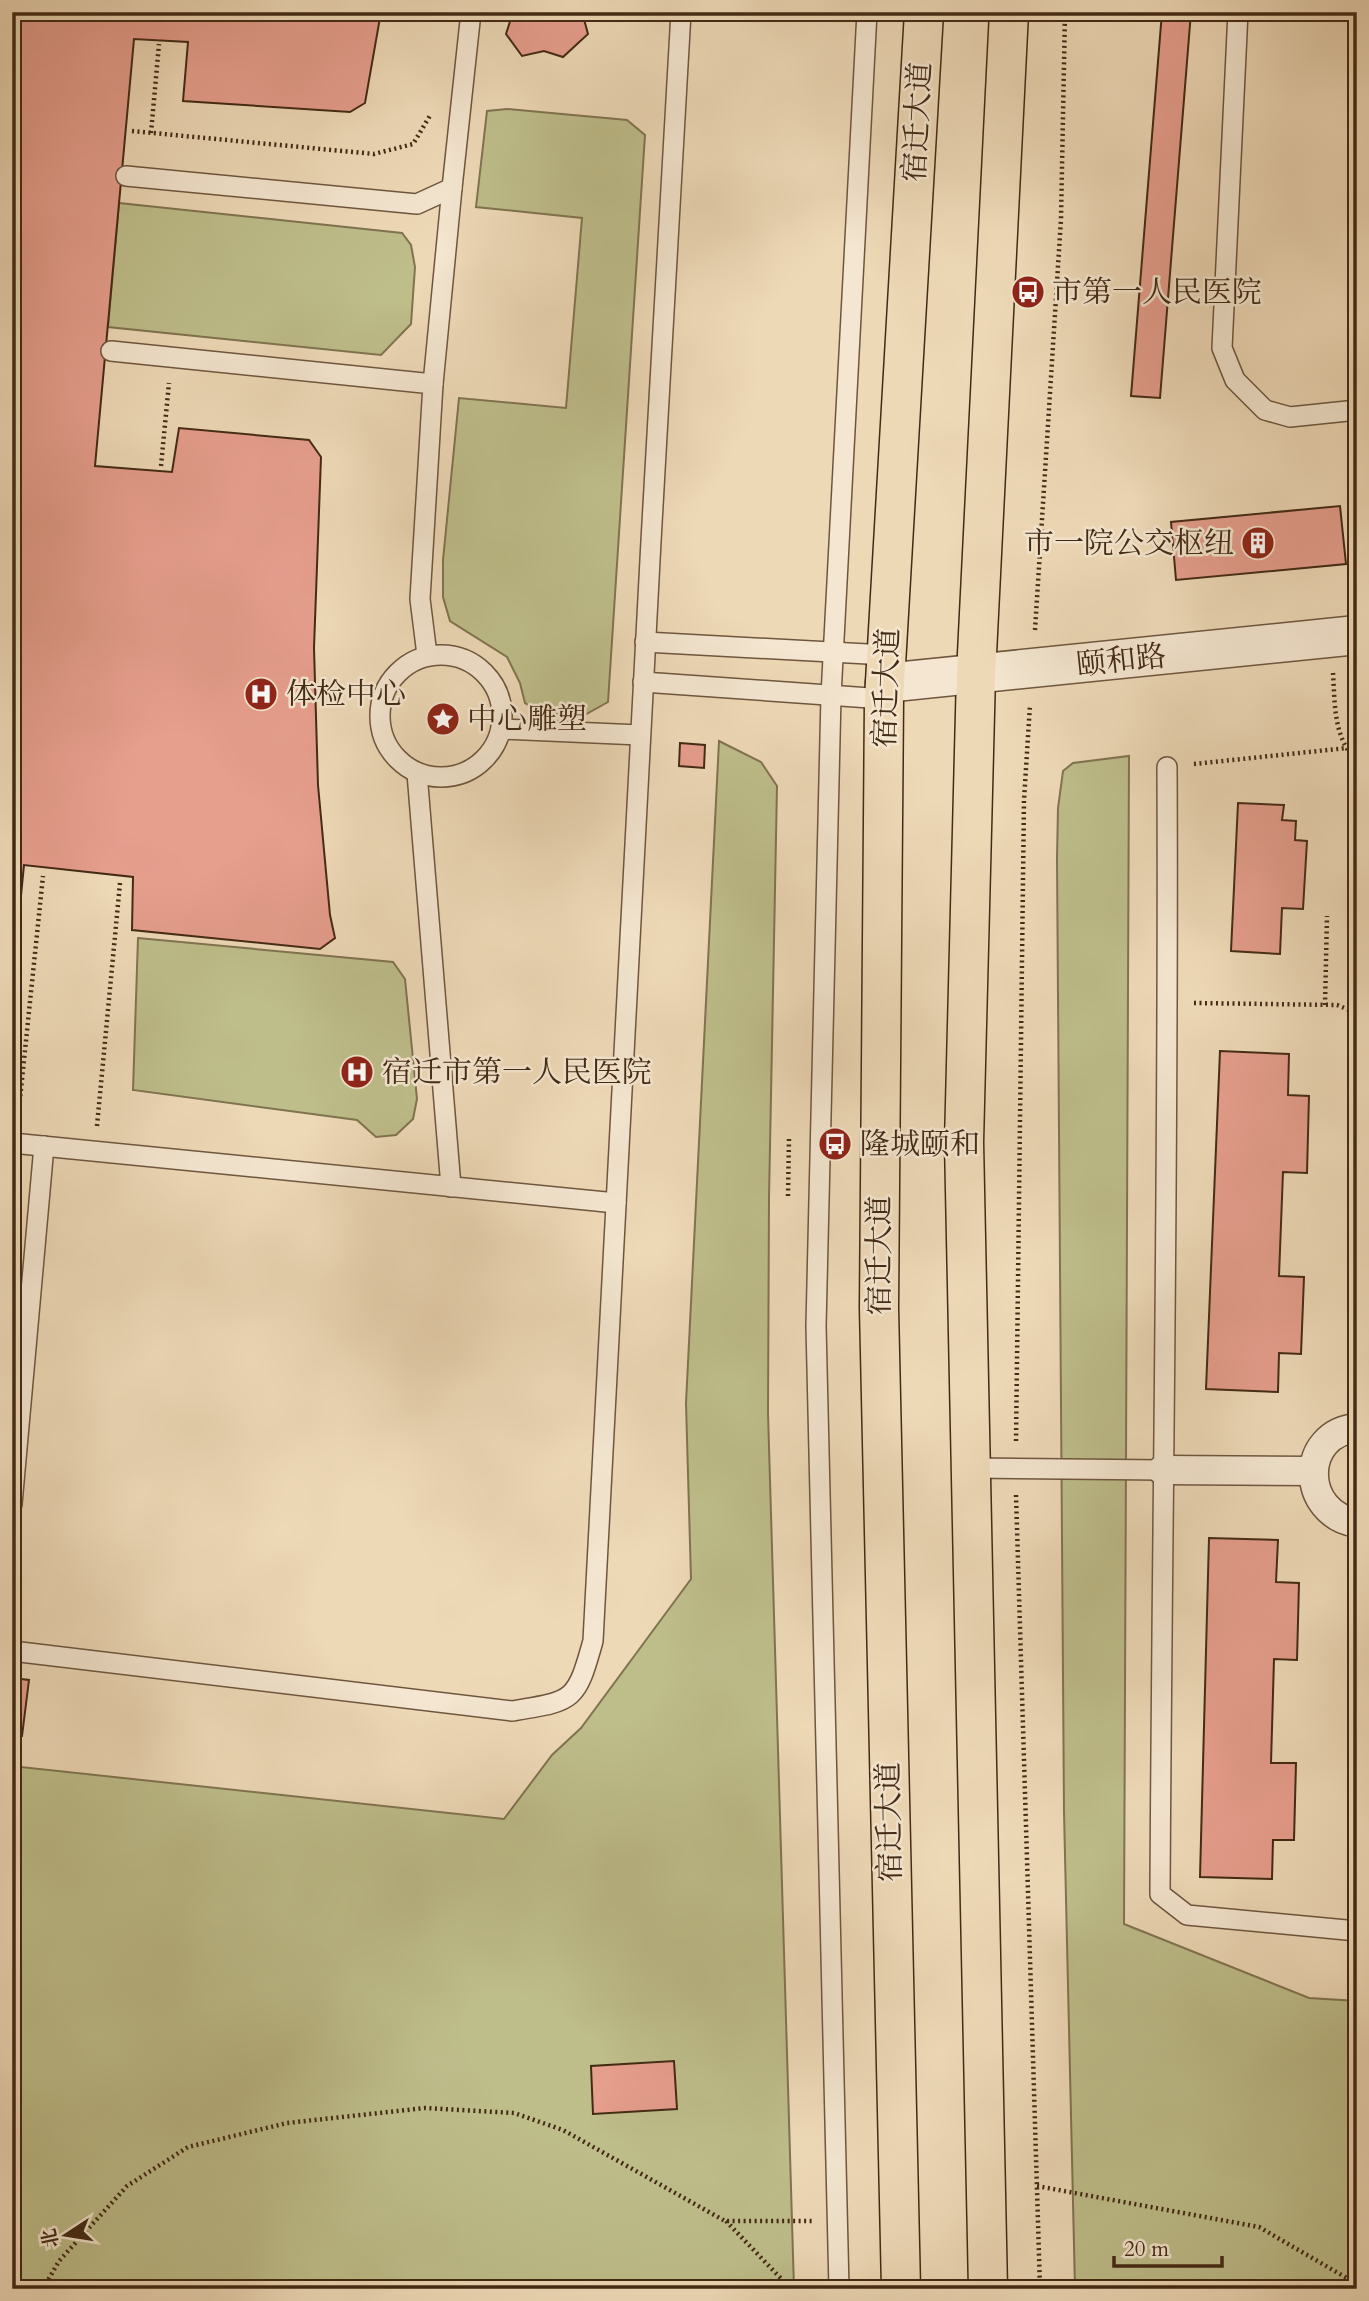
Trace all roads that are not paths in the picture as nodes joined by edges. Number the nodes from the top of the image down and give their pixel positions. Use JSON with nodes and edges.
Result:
{"nodes":[{"id":1,"x":471,"y":12,"type":"edge"},
{"id":2,"x":681,"y":12,"type":"edge"},
{"id":3,"x":867,"y":12,"type":"edge"},
{"id":4,"x":924,"y":12,"type":"edge"},
{"id":5,"x":1009,"y":12,"type":"edge"},
{"id":6,"x":1238,"y":12,"type":"edge"},
{"id":7,"x":126,"y":176,"type":"dead end"},
{"id":8,"x":452,"y":188,"type":"junction"},
{"id":9,"x":111,"y":351,"type":"dead end"},
{"id":10,"x":433,"y":384,"type":"junction"},
{"id":11,"x":1357,"y":411,"type":"edge"},
{"id":12,"x":1344,"y":637,"type":"edge"},
{"id":13,"x":645,"y":642,"type":"junction"},
{"id":14,"x":833,"y":652,"type":"junction"},
{"id":15,"x":427,"y":655,"type":"junction"},
{"id":16,"x":976,"y":674,"type":"junction"},
{"id":17,"x":885,"y":679,"type":"junction"},
{"id":18,"x":643,"y":682,"type":"junction"},
{"id":19,"x":831,"y":696,"type":"junction"},
{"id":20,"x":501,"y":729,"type":"junction"},
{"id":21,"x":640,"y":735,"type":"junction"},
{"id":22,"x":1167,"y":767,"type":"road end"},
{"id":23,"x":417,"y":773,"type":"junction"},
{"id":24,"x":14,"y":1143,"type":"edge"},
{"id":25,"x":44,"y":1146,"type":"junction"},
{"id":26,"x":451,"y":1187,"type":"junction"},
{"id":27,"x":616,"y":1203,"type":"junction"},
{"id":28,"x":1357,"y":1428,"type":"edge"},
{"id":29,"x":970,"y":1468,"type":"junction"},
{"id":30,"x":1162,"y":1470,"type":"junction"},
{"id":31,"x":1313,"y":1471,"type":"junction"},
{"id":32,"x":12,"y":1504,"type":"edge"},
{"id":33,"x":1356,"y":1533,"type":"edge"},
{"id":34,"x":12,"y":1651,"type":"edge"},
{"id":35,"x":1357,"y":1931,"type":"edge"},
{"id":36,"x":839,"y":2289,"type":"edge"},
{"id":37,"x":901,"y":2289,"type":"edge"},
{"id":38,"x":988,"y":2289,"type":"edge"}],
"edges":[{"from":1,"to":8,"type":"lane"},
{"from":2,"to":13,"type":"lane"},
{"from":3,"to":14,"type":"lane"},
{"from":4,"to":17,"type":"main road","name":"宿迁大道"},
{"from":5,"to":16,"type":"main road"},
{"from":6,"to":11,"type":"lane"},
{"from":7,"to":8,"type":"lane"},
{"from":8,"to":10,"type":"lane"},
{"from":9,"to":10,"type":"lane"},
{"from":10,"to":15,"type":"lane"},
{"from":12,"to":16,"type":"street","name":"颐和路"},
{"from":13,"to":14,"type":"lane"},
{"from":13,"to":18,"type":"lane"},
{"from":14,"to":17,"type":"lane"},
{"from":14,"to":19,"type":"lane"},
{"from":15,"to":20,"type":"lane"},
{"from":15,"to":23,"type":"lane"},
{"from":16,"to":17,"type":"street","name":"颐和路"},
{"from":16,"to":29,"type":"main road"},
{"from":17,"to":19,"type":"lane"},
{"from":17,"to":37,"type":"main road","name":"宿迁大道"},
{"from":18,"to":19,"type":"lane"},
{"from":18,"to":21,"type":"lane"},
{"from":19,"to":36,"type":"lane"},
{"from":20,"to":21,"type":"lane"},
{"from":20,"to":23,"type":"lane"},
{"from":21,"to":27,"type":"lane"},
{"from":22,"to":30,"type":"lane"},
{"from":23,"to":26,"type":"lane"},
{"from":24,"to":25,"type":"lane"},
{"from":25,"to":26,"type":"lane"},
{"from":25,"to":32,"type":"lane"},
{"from":26,"to":27,"type":"lane"},
{"from":27,"to":34,"type":"lane"},
{"from":28,"to":31,"type":"street"},
{"from":29,"to":30,"type":"lane"},
{"from":29,"to":38,"type":"main road"},
{"from":30,"to":31,"type":"street"},
{"from":30,"to":35,"type":"lane"},
{"from":31,"to":33,"type":"street"}]}
